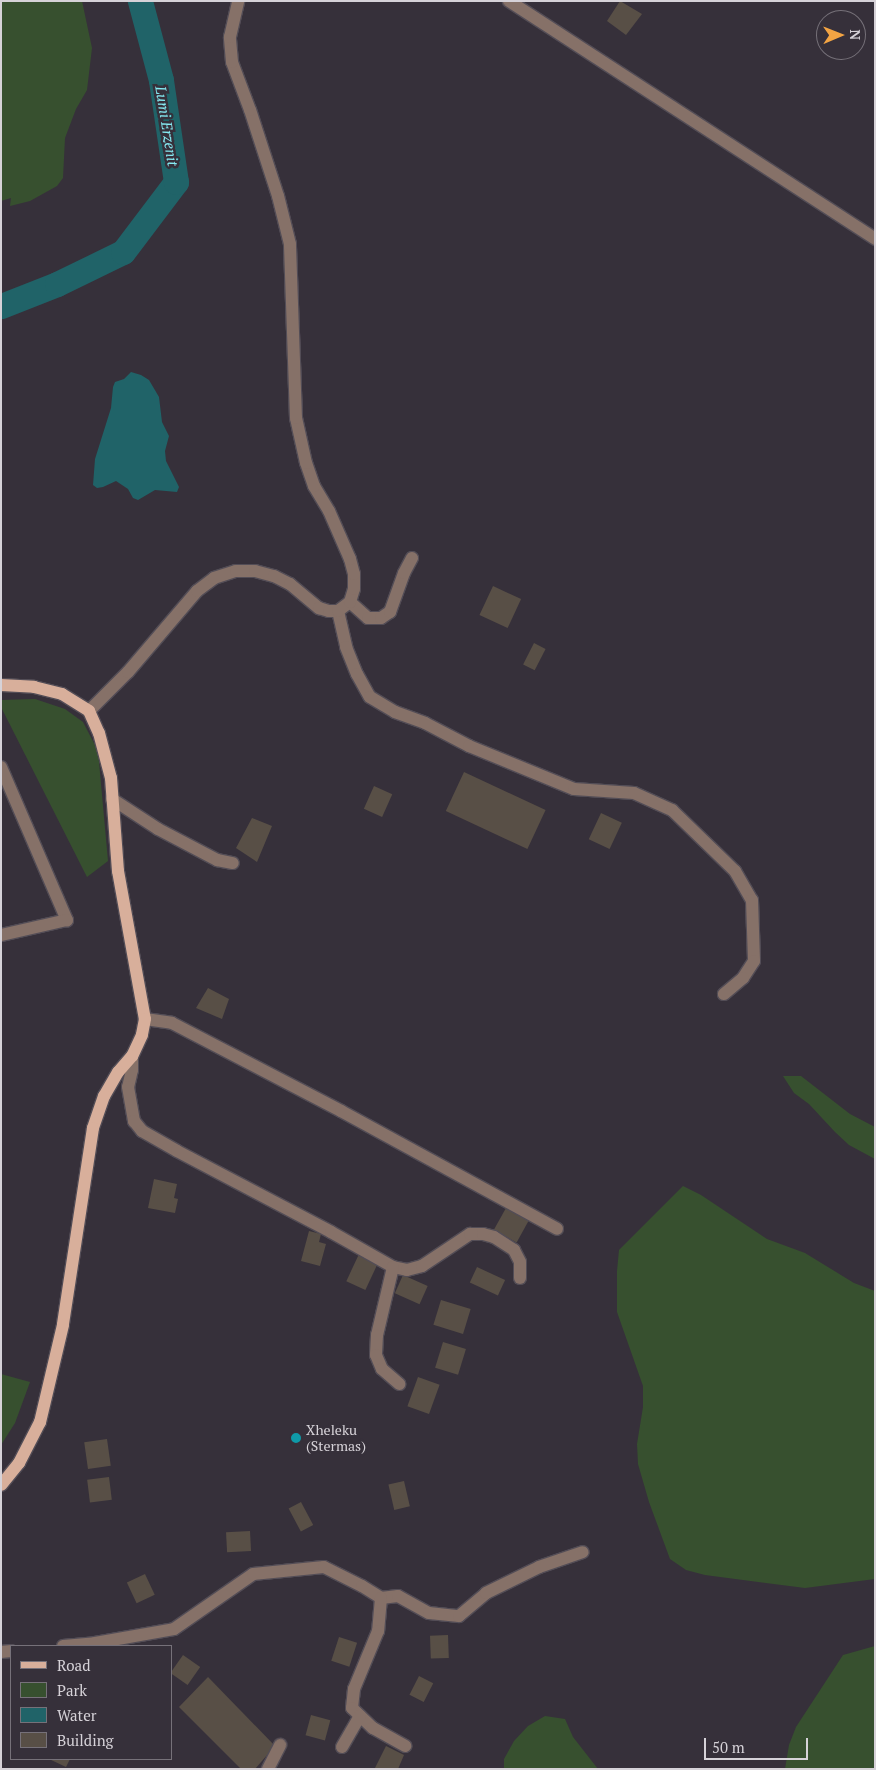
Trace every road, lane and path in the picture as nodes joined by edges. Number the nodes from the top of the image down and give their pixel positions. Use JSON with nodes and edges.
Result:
{"nodes":[{"id":1,"x":238,"y":1,"type":"edge"},
{"id":2,"x":509,"y":1,"type":"edge"},
{"id":3,"x":875,"y":239,"type":"edge"},
{"id":4,"x":412,"y":558,"type":"dead end"},
{"id":5,"x":350,"y":602,"type":"junction"},
{"id":6,"x":338,"y":611,"type":"junction"},
{"id":7,"x":1,"y":685,"type":"edge"},
{"id":8,"x":90,"y":712,"type":"junction"},
{"id":9,"x":1,"y":767,"type":"edge"},
{"id":10,"x":112,"y":799,"type":"junction"},
{"id":11,"x":233,"y":863,"type":"dead end"},
{"id":12,"x":1,"y":935,"type":"edge"},
{"id":13,"x":724,"y":994,"type":"dead end"},
{"id":14,"x":145,"y":1019,"type":"junction"},
{"id":15,"x":132,"y":1056,"type":"junction"},
{"id":16,"x":557,"y":1229,"type":"dead end"},
{"id":17,"x":393,"y":1267,"type":"junction"},
{"id":18,"x":520,"y":1278,"type":"dead end"},
{"id":19,"x":399,"y":1384,"type":"dead end"},
{"id":20,"x":1,"y":1485,"type":"edge"},
{"id":21,"x":583,"y":1552,"type":"dead end"},
{"id":22,"x":381,"y":1598,"type":"junction"},
{"id":23,"x":74,"y":1645,"type":"edge"},
{"id":24,"x":360,"y":1716,"type":"junction"},
{"id":25,"x":280,"y":1745,"type":"dead end"},
{"id":26,"x":405,"y":1746,"type":"dead end"},
{"id":27,"x":342,"y":1747,"type":"dead end"},
{"id":28,"x":268,"y":1769,"type":"edge"}],
"edges":[{"from":1,"to":5,"type":"street"},
{"from":2,"to":3,"type":"street"},
{"from":4,"to":5,"type":"street"},
{"from":5,"to":6,"type":"street"},
{"from":6,"to":8,"type":"street"},
{"from":6,"to":13,"type":"street"},
{"from":7,"to":8,"type":"main road"},
{"from":8,"to":10,"type":"main road"},
{"from":9,"to":12,"type":"street"},
{"from":10,"to":11,"type":"street"},
{"from":10,"to":14,"type":"main road"},
{"from":14,"to":15,"type":"main road"},
{"from":14,"to":16,"type":"street"},
{"from":15,"to":17,"type":"street"},
{"from":15,"to":20,"type":"main road"},
{"from":17,"to":18,"type":"street"},
{"from":17,"to":19,"type":"street"},
{"from":21,"to":22,"type":"street"},
{"from":22,"to":23,"type":"street"},
{"from":22,"to":24,"type":"street"},
{"from":24,"to":26,"type":"street"},
{"from":24,"to":27,"type":"street"},
{"from":25,"to":28,"type":"street"}]}
